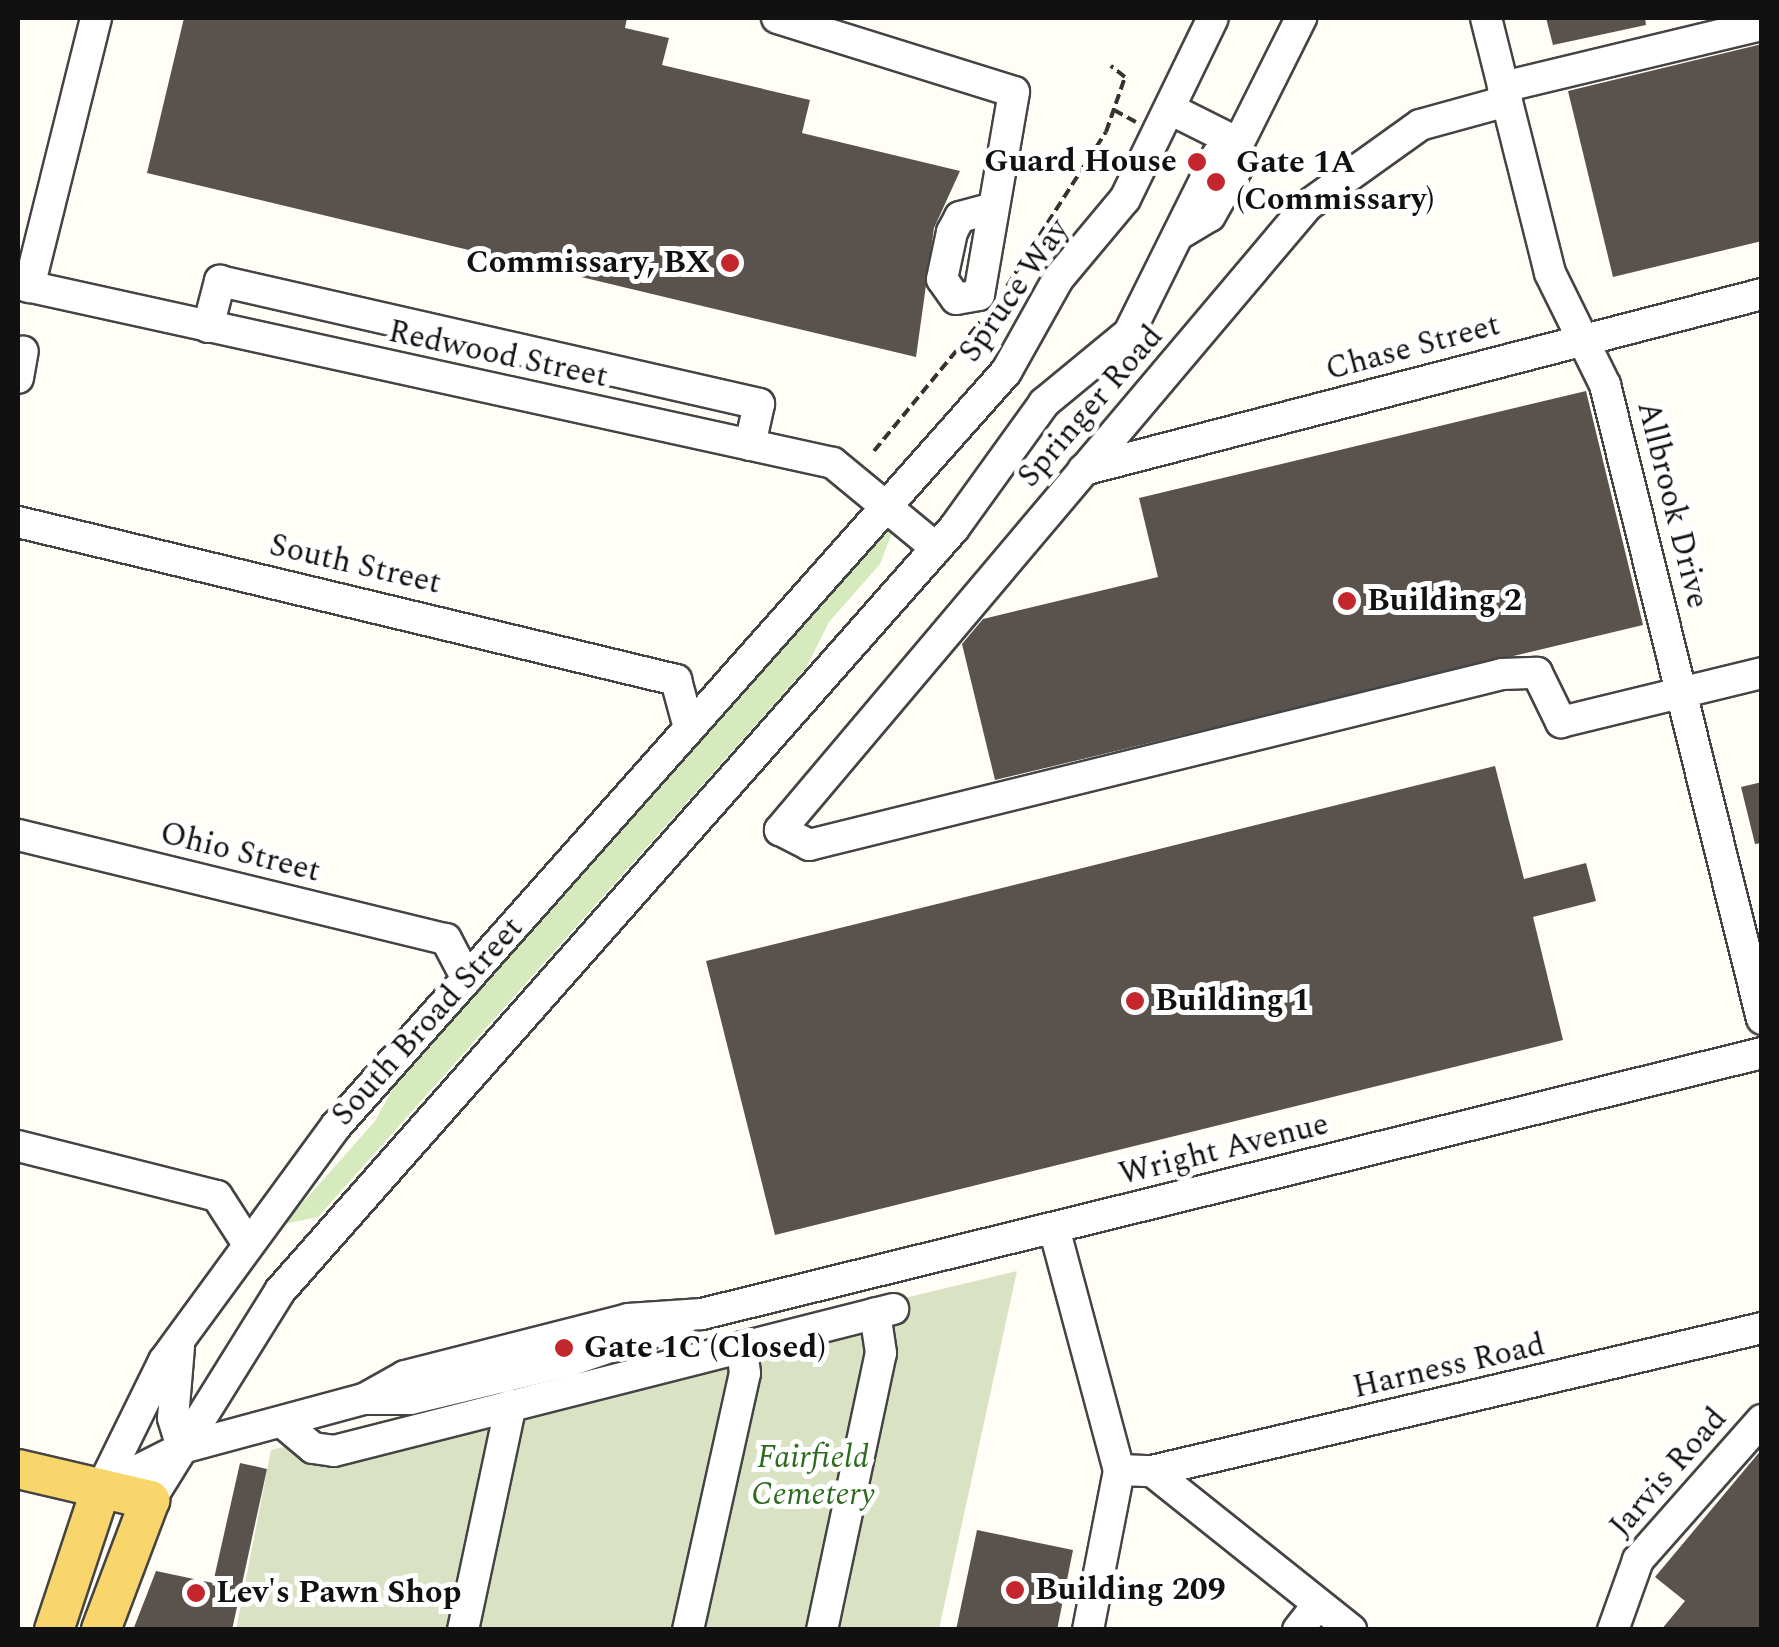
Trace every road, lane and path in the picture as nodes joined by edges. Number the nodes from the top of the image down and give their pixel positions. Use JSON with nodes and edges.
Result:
{"nodes":[{"id":1,"x":96,"y":18,"type":"edge"},
{"id":2,"x":777,"y":18,"type":"edge"},
{"id":3,"x":1213,"y":18,"type":"edge"},
{"id":4,"x":1301,"y":18,"type":"edge"},
{"id":5,"x":1486,"y":18,"type":"edge"},
{"id":6,"x":1762,"y":25,"type":"edge"},
{"id":7,"x":1111,"y":66,"type":"dead end"},
{"id":8,"x":1505,"y":94,"type":"junction"},
{"id":9,"x":1170,"y":109,"type":"junction"},
{"id":10,"x":1238,"y":144,"type":"junction"},
{"id":11,"x":987,"y":210,"type":"dead end"},
{"id":12,"x":23,"y":285,"type":"edge"},
{"id":13,"x":1762,"y":294,"type":"edge"},
{"id":14,"x":997,"y":300,"type":"dead end"},
{"id":15,"x":987,"y":314,"type":"dead end"},
{"id":16,"x":208,"y":327,"type":"junction"},
{"id":17,"x":1585,"y":340,"type":"junction"},
{"id":18,"x":510,"y":347,"type":"junction"},
{"id":19,"x":500,"y":391,"type":"junction"},
{"id":20,"x":750,"y":444,"type":"junction"},
{"id":21,"x":874,"y":451,"type":"dead end"},
{"id":22,"x":1083,"y":470,"type":"junction"},
{"id":23,"x":897,"y":491,"type":"junction"},
{"id":24,"x":18,"y":522,"type":"edge"},
{"id":25,"x":945,"y":538,"type":"junction"},
{"id":26,"x":1762,"y":673,"type":"edge"},
{"id":27,"x":1683,"y":692,"type":"junction"},
{"id":28,"x":689,"y":728,"type":"junction"},
{"id":29,"x":18,"y":835,"type":"edge"},
{"id":30,"x":466,"y":979,"type":"junction"},
{"id":31,"x":1762,"y":1020,"type":"edge"},
{"id":32,"x":1762,"y":1053,"type":"edge"},
{"id":33,"x":18,"y":1146,"type":"edge"},
{"id":34,"x":1054,"y":1228,"type":"junction"},
{"id":35,"x":246,"y":1240,"type":"junction"},
{"id":36,"x":1762,"y":1328,"type":"edge"},
{"id":37,"x":180,"y":1336,"type":"junction"},
{"id":38,"x":742,"y":1347,"type":"junction"},
{"id":39,"x":511,"y":1405,"type":"junction"},
{"id":40,"x":1762,"y":1420,"type":"edge"},
{"id":41,"x":282,"y":1422,"type":"junction"},
{"id":42,"x":182,"y":1448,"type":"junction"},
{"id":43,"x":18,"y":1470,"type":"edge"},
{"id":44,"x":1119,"y":1470,"type":"junction"},
{"id":45,"x":1152,"y":1472,"type":"junction"},
{"id":46,"x":101,"y":1489,"type":"junction"},
{"id":47,"x":150,"y":1500,"type":"junction"},
{"id":48,"x":1318,"y":1604,"type":"junction"},
{"id":49,"x":54,"y":1630,"type":"edge"},
{"id":50,"x":101,"y":1630,"type":"edge"},
{"id":51,"x":463,"y":1630,"type":"edge"},
{"id":52,"x":688,"y":1630,"type":"edge"},
{"id":53,"x":822,"y":1630,"type":"edge"},
{"id":54,"x":1088,"y":1630,"type":"edge"},
{"id":55,"x":1298,"y":1630,"type":"edge"},
{"id":56,"x":1350,"y":1630,"type":"edge"},
{"id":57,"x":1613,"y":1630,"type":"edge"}],
"edges":[{"from":1,"to":12,"type":"street"},
{"from":2,"to":11,"type":"street"},
{"from":3,"to":9,"type":"street","name":"Spruce Way"},
{"from":4,"to":10,"type":"street"},
{"from":5,"to":8,"type":"street","name":"Allbrook Drive"},
{"from":6,"to":8,"type":"street","name":"Springer Road"},
{"from":7,"to":14,"type":"path"},
{"from":8,"to":17,"type":"street","name":"Allbrook Drive"},
{"from":8,"to":22,"type":"street","name":"Springer Road"},
{"from":9,"to":10,"type":"street"},
{"from":9,"to":23,"type":"street","name":"Spruce Way"},
{"from":10,"to":25,"type":"street"},
{"from":12,"to":16,"type":"street","name":"Redwood Street"},
{"from":13,"to":17,"type":"street","name":"Chase Street"},
{"from":15,"to":21,"type":"path"},
{"from":16,"to":18,"type":"street"},
{"from":16,"to":19,"type":"street","name":"Redwood Street"},
{"from":17,"to":22,"type":"street","name":"Chase Street"},
{"from":17,"to":27,"type":"street","name":"Allbrook Drive"},
{"from":18,"to":19,"type":"street"},
{"from":18,"to":20,"type":"street"},
{"from":19,"to":20,"type":"street","name":"Redwood Street"},
{"from":20,"to":23,"type":"street","name":"Redwood Street"},
{"from":22,"to":27,"type":"street","name":"Springer Road"},
{"from":23,"to":25,"type":"street","name":"Redwood Street"},
{"from":23,"to":28,"type":"street","name":"South Broad Street"},
{"from":24,"to":28,"type":"street","name":"South Street"},
{"from":25,"to":42,"type":"street","name":"South Broad Street"},
{"from":26,"to":27,"type":"street"},
{"from":27,"to":31,"type":"street","name":"Allbrook Drive"},
{"from":28,"to":30,"type":"street","name":"South Broad Street"},
{"from":29,"to":30,"type":"street","name":"Ohio Street"},
{"from":30,"to":35,"type":"street","name":"South Broad Street"},
{"from":32,"to":34,"type":"street","name":"Wright Avenue"},
{"from":33,"to":35,"type":"street"},
{"from":34,"to":41,"type":"street","name":"Wright Avenue"},
{"from":34,"to":44,"type":"street"},
{"from":35,"to":37,"type":"street","name":"South Broad Street"},
{"from":36,"to":45,"type":"street","name":"Harness Road"},
{"from":37,"to":42,"type":"street"},
{"from":37,"to":46,"type":"street","name":"South Broad Street"},
{"from":38,"to":39,"type":"street"},
{"from":38,"to":52,"type":"street"},
{"from":38,"to":53,"type":"street"},
{"from":39,"to":41,"type":"street"},
{"from":39,"to":51,"type":"street"},
{"from":40,"to":57,"type":"street","name":"Jarvis Road"},
{"from":41,"to":42,"type":"street","name":"Wright Avenue"},
{"from":42,"to":46,"type":"street","name":"Wright Avenue"},
{"from":42,"to":47,"type":"street","name":"South Broad Street"},
{"from":43,"to":46,"type":"main road"},
{"from":44,"to":45,"type":"street","name":"Harness Road"},
{"from":44,"to":54,"type":"street"},
{"from":45,"to":48,"type":"street"},
{"from":46,"to":47,"type":"main road"},
{"from":46,"to":49,"type":"main road","name":"South Broad Street"},
{"from":47,"to":50,"type":"main road","name":"South Broad Street"},
{"from":48,"to":55,"type":"street"},
{"from":48,"to":56,"type":"street"}]}
